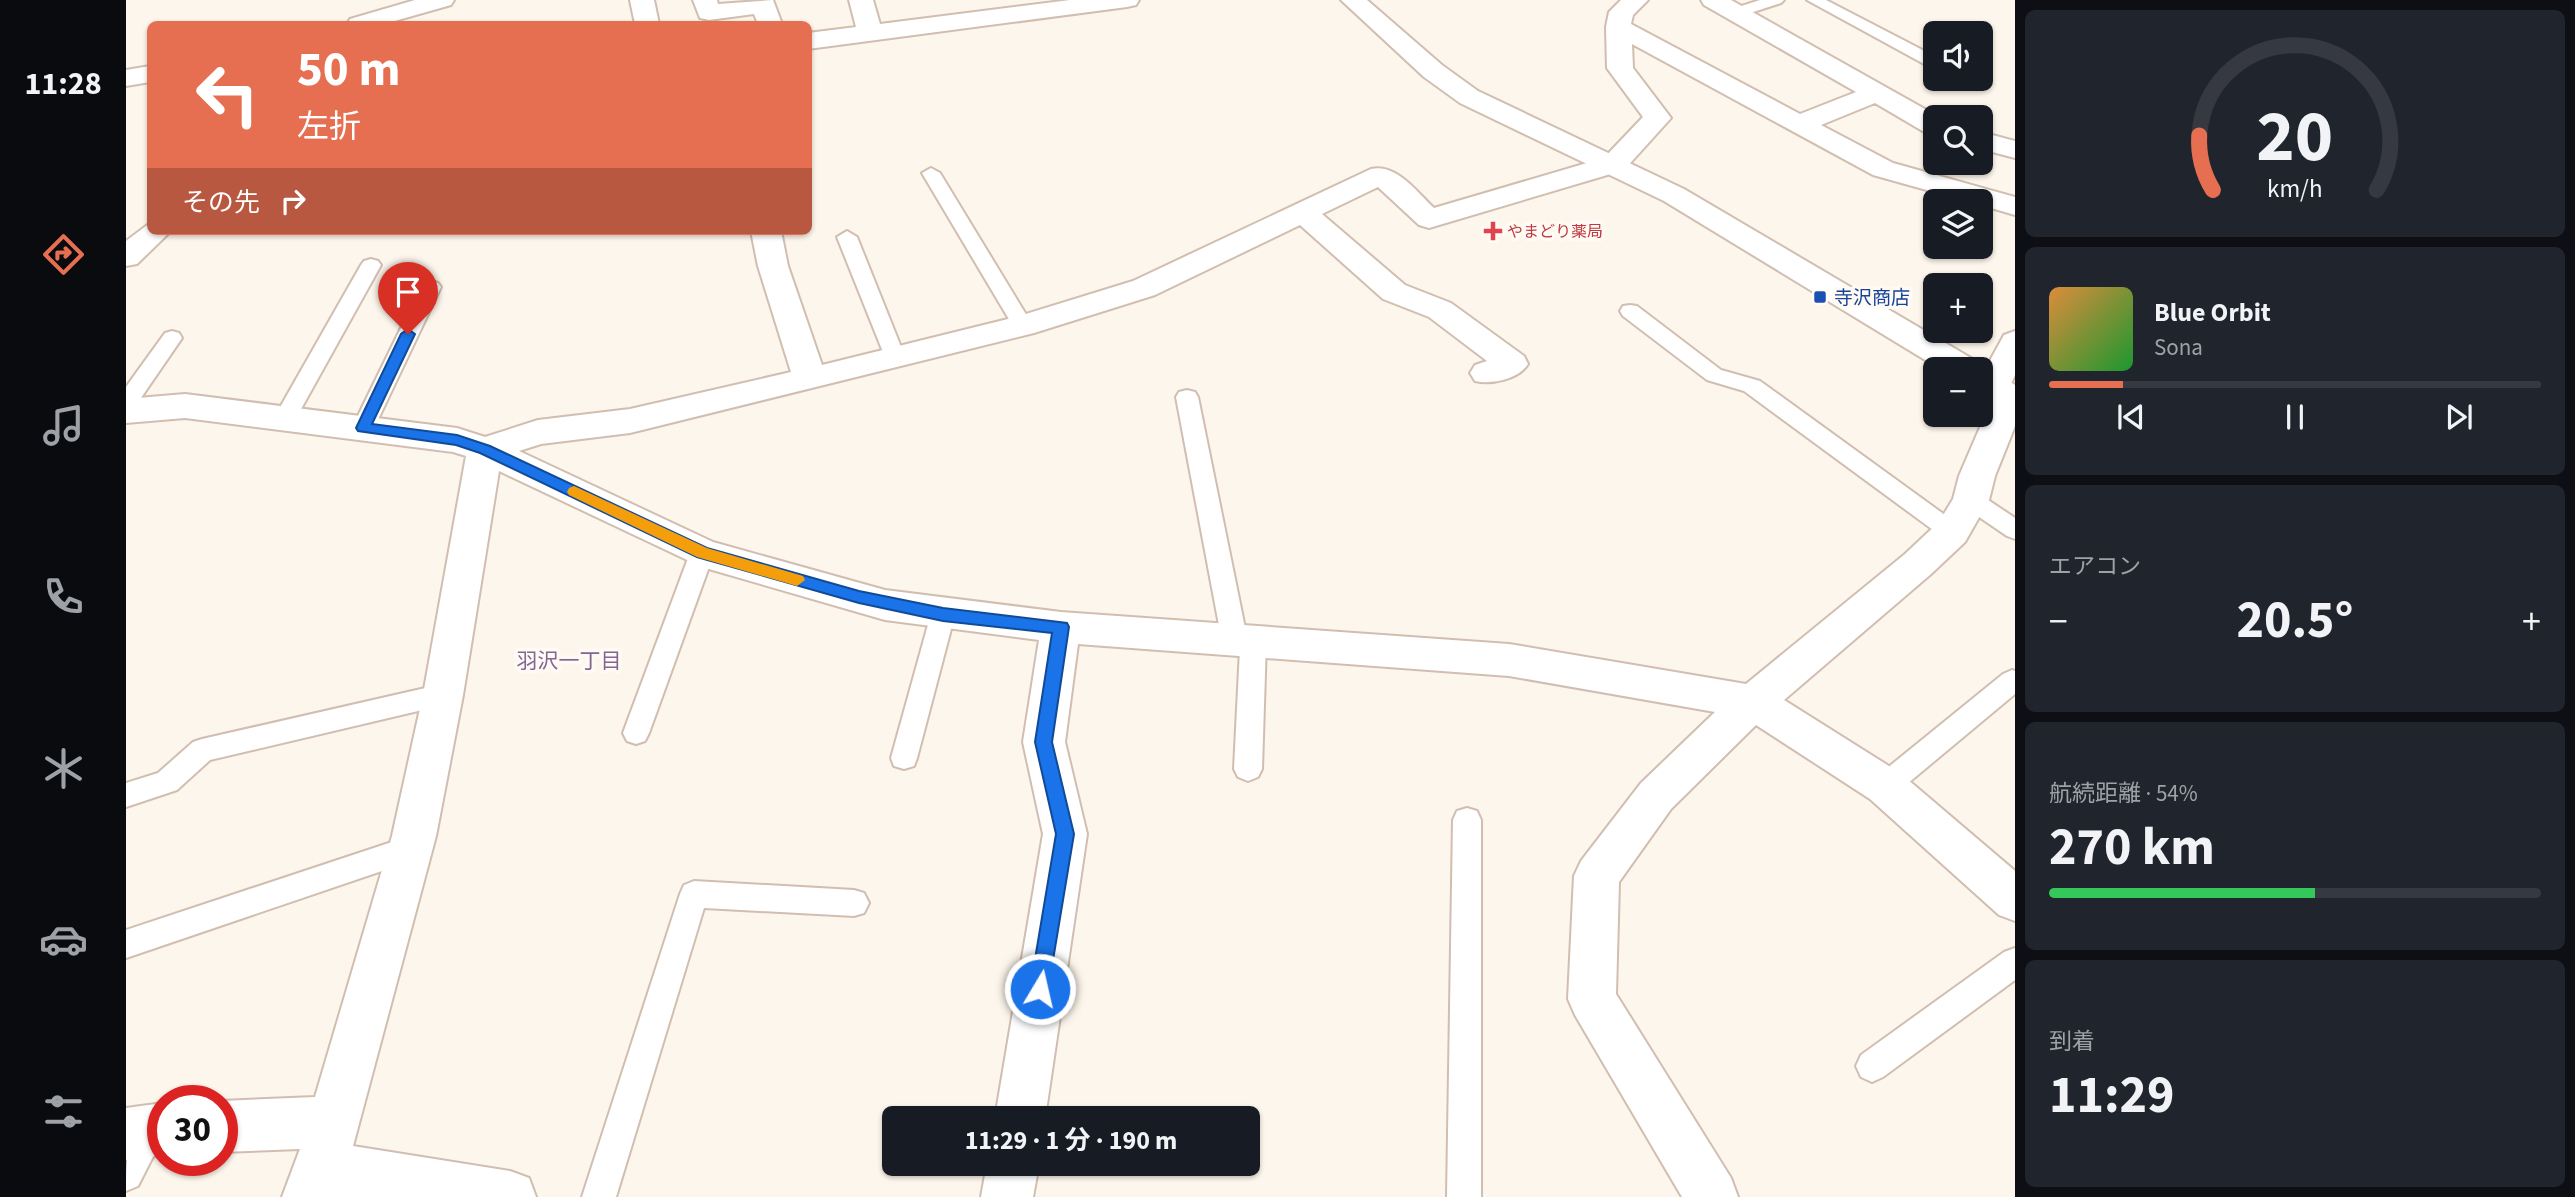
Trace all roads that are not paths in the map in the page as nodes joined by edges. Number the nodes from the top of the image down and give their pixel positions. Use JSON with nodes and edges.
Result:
{"nodes":[{"id":1,"x":442,"y":0,"type":"edge"},
{"id":2,"x":642,"y":0,"type":"edge"},
{"id":3,"x":705,"y":0,"type":"edge"},
{"id":4,"x":861,"y":0,"type":"edge"},
{"id":5,"x":1127,"y":0,"type":"edge"},
{"id":6,"x":1353,"y":0,"type":"edge"},
{"id":7,"x":1636,"y":0,"type":"edge"},
{"id":8,"x":1776,"y":0,"type":"edge"},
{"id":9,"x":1815,"y":0,"type":"edge"},
{"id":10,"x":402,"y":6,"type":"edge"},
{"id":11,"x":1724,"y":7,"type":"edge"},
{"id":12,"x":366,"y":21,"type":"edge"},
{"id":13,"x":647,"y":21,"type":"edge"},
{"id":14,"x":769,"y":21,"type":"edge"},
{"id":15,"x":1618,"y":26,"type":"junction"},
{"id":16,"x":870,"y":33,"type":"junction"},
{"id":17,"x":812,"y":40,"type":"edge"},
{"id":18,"x":1923,"y":56,"type":"edge"},
{"id":19,"x":147,"y":74,"type":"edge"},
{"id":20,"x":126,"y":78,"type":"edge"},
{"id":21,"x":1877,"y":93,"type":"junction"},
{"id":22,"x":1923,"y":120,"type":"edge"},
{"id":23,"x":1799,"y":124,"type":"junction"},
{"id":24,"x":1993,"y":144,"type":"edge"},
{"id":25,"x":2015,"y":150,"type":"edge"},
{"id":26,"x":1614,"y":164,"type":"junction"},
{"id":27,"x":931,"y":173,"type":"dead end"},
{"id":28,"x":2015,"y":206,"type":"edge"},
{"id":29,"x":1301,"y":211,"type":"junction"},
{"id":30,"x":151,"y":235,"type":"edge"},
{"id":31,"x":767,"y":235,"type":"edge"},
{"id":32,"x":847,"y":237,"type":"dead end"},
{"id":33,"x":126,"y":257,"type":"edge"},
{"id":34,"x":371,"y":265,"type":"dead end"},
{"id":35,"x":430,"y":286,"type":"dead end"},
{"id":36,"x":1630,"y":312,"type":"dead end"},
{"id":37,"x":1023,"y":326,"type":"junction"},
{"id":38,"x":172,"y":338,"type":"dead end"},
{"id":39,"x":2015,"y":342,"type":"edge"},
{"id":40,"x":895,"y":357,"type":"junction"},
{"id":41,"x":1944,"y":357,"type":"edge"},
{"id":42,"x":1487,"y":373,"type":"dead end"},
{"id":43,"x":810,"y":379,"type":"junction"},
{"id":44,"x":2000,"y":391,"type":"edge"},
{"id":45,"x":1187,"y":397,"type":"dead end"},
{"id":46,"x":127,"y":411,"type":"edge"},
{"id":47,"x":285,"y":418,"type":"junction"},
{"id":48,"x":363,"y":428,"type":"junction"},
{"id":49,"x":485,"y":450,"type":"junction"},
{"id":50,"x":1972,"y":500,"type":"junction"},
{"id":51,"x":2015,"y":530,"type":"edge"},
{"id":52,"x":1952,"y":532,"type":"junction"},
{"id":53,"x":702,"y":552,"type":"junction"},
{"id":54,"x":943,"y":614,"type":"junction"},
{"id":55,"x":1061,"y":627,"type":"junction"},
{"id":56,"x":1244,"y":641,"type":"junction"},
{"id":57,"x":2012,"y":681,"type":"dead end"},
{"id":58,"x":443,"y":695,"type":"junction"},
{"id":59,"x":1753,"y":702,"type":"junction"},
{"id":60,"x":636,"y":733,"type":"dead end"},
{"id":61,"x":904,"y":758,"type":"dead end"},
{"id":62,"x":1248,"y":769,"type":"dead end"},
{"id":63,"x":1885,"y":786,"type":"junction"},
{"id":64,"x":126,"y":795,"type":"edge"},
{"id":65,"x":1468,"y":820,"type":"dead end"},
{"id":66,"x":410,"y":849,"type":"junction"},
{"id":67,"x":2015,"y":900,"type":"edge"},
{"id":68,"x":854,"y":903,"type":"dead end"},
{"id":69,"x":126,"y":944,"type":"edge"},
{"id":70,"x":2015,"y":962,"type":"edge"},
{"id":71,"x":1872,"y":1066,"type":"dead end"},
{"id":72,"x":1022,"y":1106,"type":"edge"},
{"id":73,"x":146,"y":1130,"type":"edge"},
{"id":74,"x":238,"y":1132,"type":"edge"},
{"id":75,"x":320,"y":1162,"type":"edge"},
{"id":76,"x":126,"y":1174,"type":"edge"},
{"id":77,"x":1011,"y":1176,"type":"edge"},
{"id":78,"x":510,"y":1197,"type":"edge"},
{"id":79,"x":599,"y":1197,"type":"edge"},
{"id":80,"x":1007,"y":1197,"type":"edge"},
{"id":81,"x":1464,"y":1197,"type":"edge"},
{"id":82,"x":1713,"y":1197,"type":"edge"}],
"edges":[{"from":1,"to":10,"type":"street"},
{"from":2,"to":13,"type":"street"},
{"from":3,"to":14,"type":"street"},
{"from":4,"to":16,"type":"street"},
{"from":5,"to":16,"type":"street"},
{"from":6,"to":26,"type":"street"},
{"from":7,"to":15,"type":"street"},
{"from":8,"to":11,"type":"lane"},
{"from":9,"to":18,"type":"lane"},
{"from":10,"to":12,"type":"street"},
{"from":11,"to":21,"type":"street"},
{"from":15,"to":23,"type":"street"},
{"from":15,"to":26,"type":"street"},
{"from":16,"to":17,"type":"street"},
{"from":19,"to":20,"type":"street"},
{"from":21,"to":22,"type":"street"},
{"from":21,"to":23,"type":"street"},
{"from":23,"to":28,"type":"street"},
{"from":24,"to":25,"type":"street"},
{"from":26,"to":29,"type":"street"},
{"from":26,"to":41,"type":"street"},
{"from":27,"to":37,"type":"lane"},
{"from":29,"to":37,"type":"street"},
{"from":29,"to":42,"type":"street"},
{"from":30,"to":33,"type":"street"},
{"from":31,"to":43,"type":"street"},
{"from":32,"to":40,"type":"lane"},
{"from":34,"to":47,"type":"lane"},
{"from":35,"to":48,"type":"lane"},
{"from":36,"to":52,"type":"lane"},
{"from":37,"to":40,"type":"street"},
{"from":38,"to":46,"type":"lane"},
{"from":39,"to":44,"type":"street"},
{"from":40,"to":43,"type":"street"},
{"from":43,"to":49,"type":"street"},
{"from":44,"to":50,"type":"street"},
{"from":45,"to":56,"type":"lane"},
{"from":46,"to":47,"type":"street"},
{"from":47,"to":48,"type":"street"},
{"from":48,"to":49,"type":"street"},
{"from":49,"to":53,"type":"street"},
{"from":49,"to":58,"type":"street"},
{"from":50,"to":51,"type":"lane"},
{"from":50,"to":52,"type":"street"},
{"from":52,"to":59,"type":"street"},
{"from":53,"to":54,"type":"street"},
{"from":53,"to":60,"type":"lane"},
{"from":54,"to":55,"type":"street"},
{"from":54,"to":61,"type":"lane"},
{"from":55,"to":56,"type":"street"},
{"from":55,"to":72,"type":"street"},
{"from":56,"to":59,"type":"street"},
{"from":56,"to":62,"type":"lane"},
{"from":57,"to":63,"type":"lane"},
{"from":58,"to":64,"type":"lane"},
{"from":58,"to":66,"type":"street"},
{"from":59,"to":63,"type":"street"},
{"from":59,"to":82,"type":"street"},
{"from":63,"to":67,"type":"street"},
{"from":65,"to":81,"type":"lane"},
{"from":66,"to":69,"type":"lane"},
{"from":66,"to":75,"type":"street"},
{"from":68,"to":79,"type":"lane"},
{"from":70,"to":71,"type":"lane"},
{"from":73,"to":76,"type":"lane"},
{"from":74,"to":75,"type":"street"},
{"from":75,"to":78,"type":"street"},
{"from":77,"to":80,"type":"street"}]}
